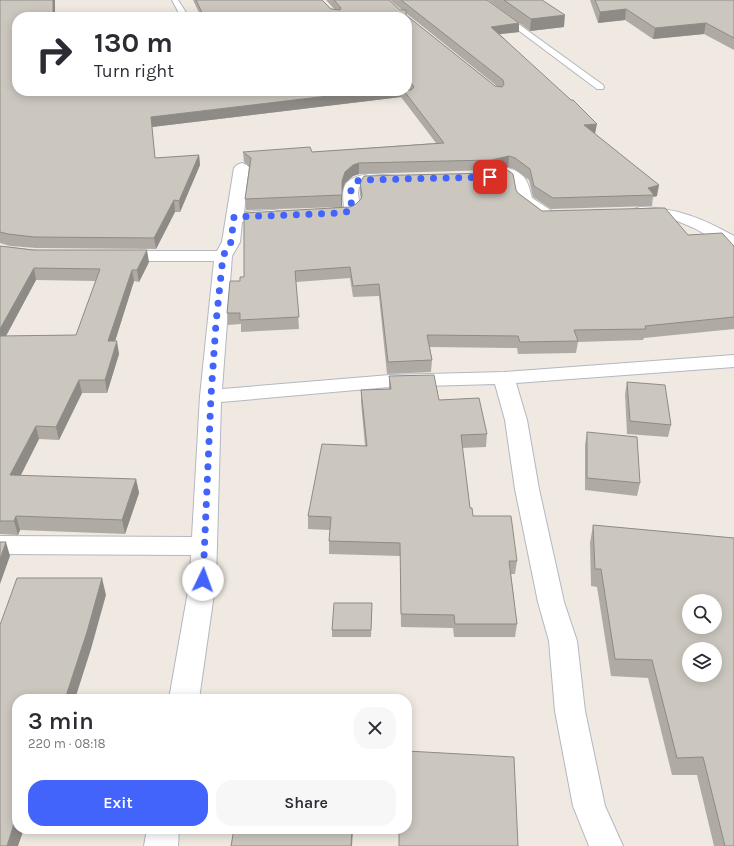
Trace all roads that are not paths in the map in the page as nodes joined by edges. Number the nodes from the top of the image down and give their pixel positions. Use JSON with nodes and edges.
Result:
{"nodes":[{"id":1,"x":175,"y":0,"type":"edge"},
{"id":2,"x":481,"y":0,"type":"edge"},
{"id":3,"x":182,"y":12,"type":"edge"},
{"id":4,"x":600,"y":86,"type":"dead end"},
{"id":5,"x":242,"y":168,"type":"edge"},
{"id":6,"x":467,"y":178,"type":"edge"},
{"id":7,"x":406,"y":179,"type":"edge"},
{"id":8,"x":627,"y":213,"type":"edge"},
{"id":9,"x":312,"y":214,"type":"edge"},
{"id":10,"x":289,"y":215,"type":"edge"},
{"id":11,"x":563,"y":215,"type":"edge"},
{"id":12,"x":234,"y":217,"type":"junction"},
{"id":13,"x":734,"y":243,"type":"edge"},
{"id":14,"x":99,"y":256,"type":"edge"},
{"id":15,"x":223,"y":256,"type":"junction"},
{"id":16,"x":734,"y":361,"type":"edge"},
{"id":17,"x":504,"y":378,"type":"junction"},
{"id":18,"x":211,"y":396,"type":"junction"},
{"id":19,"x":0,"y":545,"type":"edge"},
{"id":20,"x":205,"y":546,"type":"junction"},
{"id":21,"x":185,"y":694,"type":"edge"},
{"id":22,"x":162,"y":834,"type":"edge"},
{"id":23,"x":161,"y":846,"type":"edge"},
{"id":24,"x":606,"y":846,"type":"edge"}],
"edges":[{"from":1,"to":3,"type":"lane"},
{"from":2,"to":4,"type":"lane"},
{"from":5,"to":12,"type":"street"},
{"from":6,"to":11,"type":"street"},
{"from":7,"to":9,"type":"street"},
{"from":8,"to":13,"type":"street"},
{"from":10,"to":12,"type":"street"},
{"from":12,"to":15,"type":"street"},
{"from":14,"to":15,"type":"street"},
{"from":15,"to":18,"type":"street"},
{"from":16,"to":17,"type":"street"},
{"from":17,"to":18,"type":"street"},
{"from":17,"to":24,"type":"street"},
{"from":18,"to":20,"type":"street"},
{"from":19,"to":20,"type":"street"},
{"from":20,"to":21,"type":"street"},
{"from":22,"to":23,"type":"street"}]}
